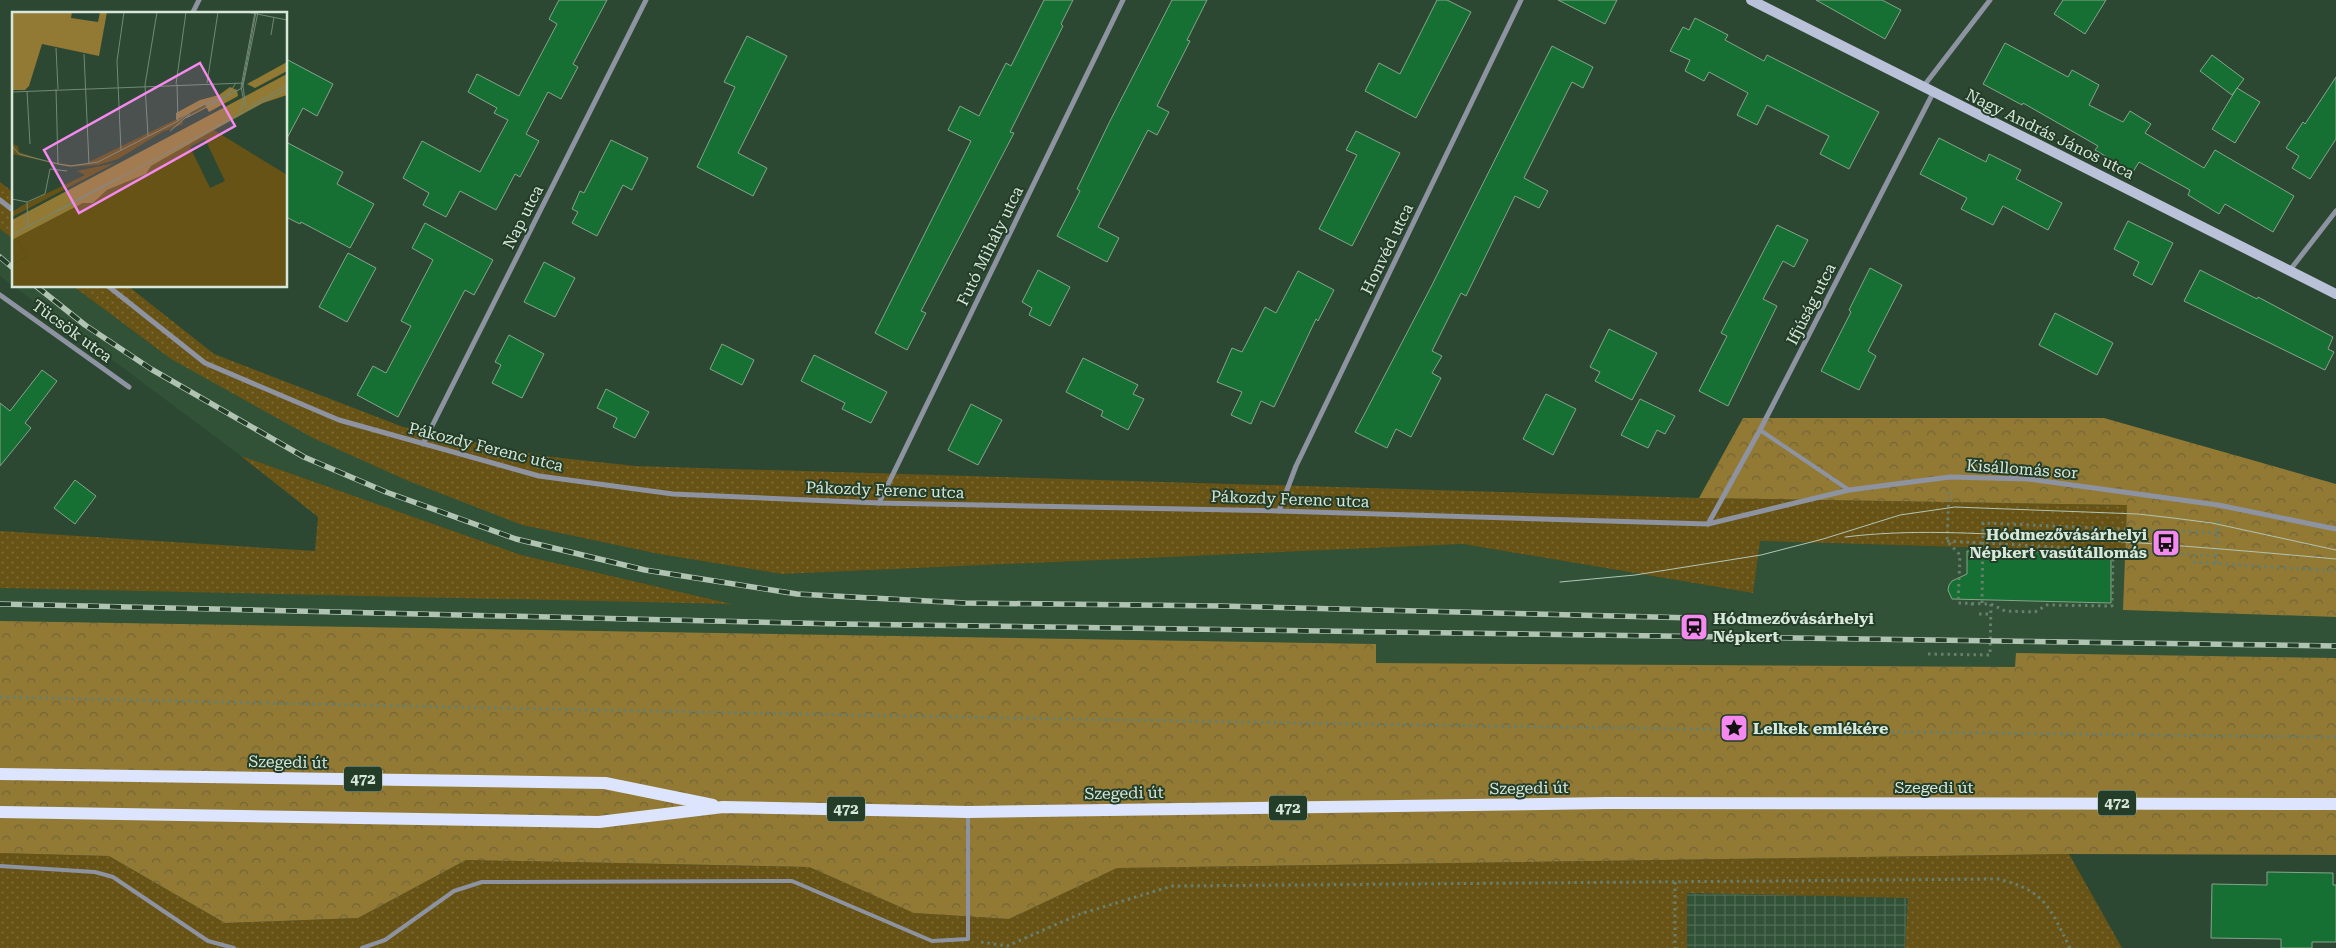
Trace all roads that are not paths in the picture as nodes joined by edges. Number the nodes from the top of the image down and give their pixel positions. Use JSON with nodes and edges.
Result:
{"nodes":[{"id":1,"x":199,"y":0,"type":"edge"},
{"id":2,"x":646,"y":0,"type":"edge"},
{"id":3,"x":1123,"y":0,"type":"edge"},
{"id":4,"x":1521,"y":0,"type":"edge"},
{"id":5,"x":1750,"y":0,"type":"edge"},
{"id":6,"x":1990,"y":0,"type":"edge"},
{"id":7,"x":193,"y":12,"type":"edge"},
{"id":8,"x":1923,"y":88,"type":"junction"},
{"id":9,"x":1933,"y":93,"type":"junction"},
{"id":10,"x":0,"y":200,"type":"edge"},
{"id":11,"x":12,"y":209,"type":"edge"},
{"id":12,"x":2336,"y":212,"type":"edge"},
{"id":13,"x":2290,"y":270,"type":"junction"},
{"id":14,"x":111,"y":288,"type":"edge"},
{"id":15,"x":2336,"y":294,"type":"edge"},
{"id":16,"x":0,"y":295,"type":"edge"},
{"id":17,"x":129,"y":387,"type":"dead end"},
{"id":18,"x":1760,"y":430,"type":"junction"},
{"id":19,"x":423,"y":444,"type":"junction"},
{"id":20,"x":1849,"y":490,"type":"junction"},
{"id":21,"x":879,"y":503,"type":"junction"},
{"id":22,"x":1279,"y":511,"type":"junction"},
{"id":23,"x":1708,"y":524,"type":"junction"},
{"id":24,"x":2336,"y":530,"type":"edge"},
{"id":25,"x":0,"y":774,"type":"edge"},
{"id":26,"x":2336,"y":804,"type":"edge"},
{"id":27,"x":723,"y":807,"type":"junction"},
{"id":28,"x":0,"y":812,"type":"edge"},
{"id":29,"x":968,"y":812,"type":"junction"},
{"id":30,"x":0,"y":866,"type":"edge"},
{"id":31,"x":234,"y":948,"type":"edge"},
{"id":32,"x":362,"y":948,"type":"edge"}],
"edges":[{"from":1,"to":7,"type":"street"},
{"from":2,"to":19,"type":"street","name":"Nap utca"},
{"from":3,"to":21,"type":"street","name":"Futó Mihály utca"},
{"from":4,"to":22,"type":"street","name":"Honvéd utca"},
{"from":5,"to":8,"type":"street","name":"Nagy András János utca"},
{"from":6,"to":8,"type":"street"},
{"from":8,"to":9,"type":"street","name":"Nagy András János utca"},
{"from":9,"to":13,"type":"street","name":"Nagy András János utca"},
{"from":9,"to":18,"type":"street","name":"Ifjúság utca"},
{"from":10,"to":11,"type":"street"},
{"from":12,"to":13,"type":"street"},
{"from":13,"to":15,"type":"street","name":"Nagy András János utca"},
{"from":14,"to":19,"type":"street","name":"Pákozdy Ferenc utca"},
{"from":16,"to":17,"type":"street","name":"Tücsök utca"},
{"from":18,"to":20,"type":"lane"},
{"from":18,"to":23,"type":"street","name":"Ifjúság utca"},
{"from":19,"to":21,"type":"street","name":"Pákozdy Ferenc utca"},
{"from":20,"to":23,"type":"street","name":"Kisállomás sor"},
{"from":20,"to":24,"type":"street","name":"Kisállomás sor"},
{"from":21,"to":22,"type":"street","name":"Pákozdy Ferenc utca"},
{"from":22,"to":23,"type":"street","name":"Pákozdy Ferenc utca"},
{"from":25,"to":27,"type":"main road","name":"Szegedi út","number":"472"},
{"from":26,"to":29,"type":"main road","name":"Szegedi út","number":"472"},
{"from":27,"to":28,"type":"main road","name":"Szegedi út","number":"472"},
{"from":27,"to":29,"type":"main road","name":"Szegedi út","number":"472"},
{"from":29,"to":32,"type":"lane"},
{"from":30,"to":31,"type":"lane"}]}
